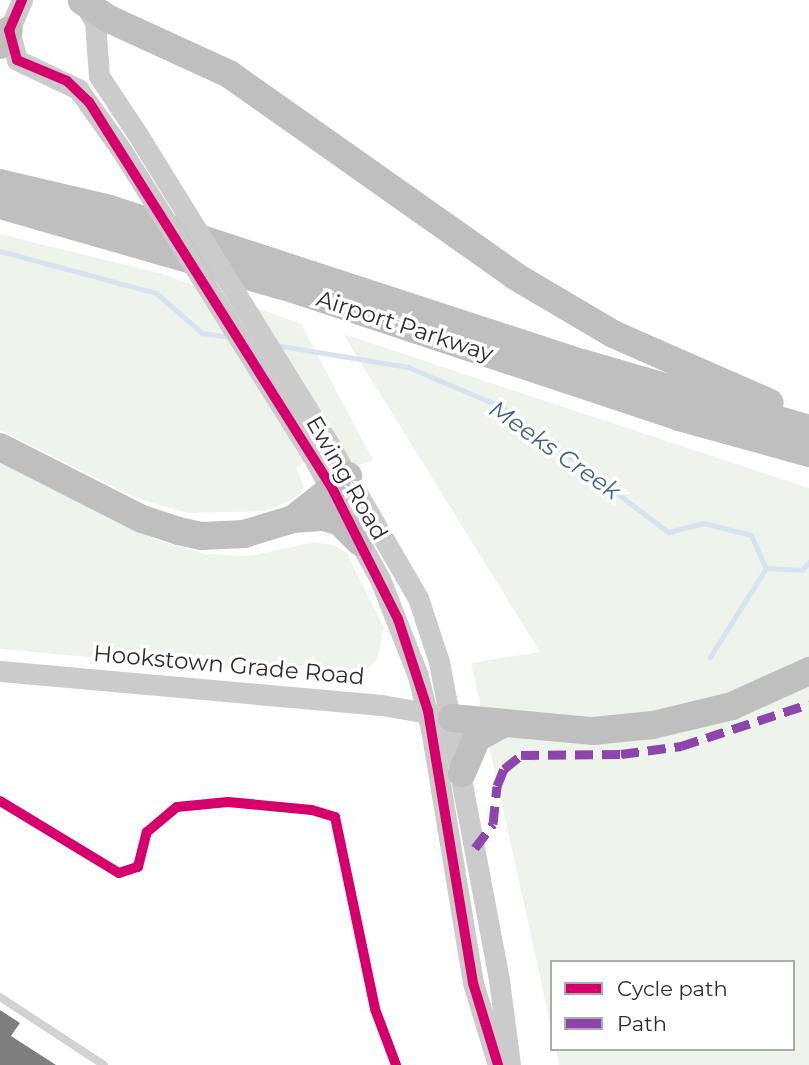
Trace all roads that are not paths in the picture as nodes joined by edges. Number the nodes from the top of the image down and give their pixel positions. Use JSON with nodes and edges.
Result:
{"nodes":[{"id":1,"x":22,"y":0,"type":"edge"},
{"id":2,"x":82,"y":0,"type":"edge"},
{"id":3,"x":4,"y":37,"type":"edge"},
{"id":4,"x":129,"y":141,"type":"junction"},
{"id":5,"x":0,"y":183,"type":"edge"},
{"id":6,"x":0,"y":205,"type":"edge"},
{"id":7,"x":809,"y":415,"type":"edge"},
{"id":8,"x":809,"y":429,"type":"edge"},
{"id":9,"x":0,"y":447,"type":"edge"},
{"id":10,"x":809,"y":453,"type":"edge"},
{"id":11,"x":340,"y":482,"type":"junction"},
{"id":12,"x":293,"y":519,"type":"junction"},
{"id":13,"x":360,"y":542,"type":"junction"},
{"id":14,"x":0,"y":671,"type":"edge"},
{"id":15,"x":809,"y":671,"type":"edge"},
{"id":16,"x":440,"y":715,"type":"junction"},
{"id":17,"x":502,"y":724,"type":"junction"},
{"id":18,"x":462,"y":774,"type":"junction"},
{"id":19,"x":0,"y":997,"type":"edge"},
{"id":20,"x":104,"y":1065,"type":"edge"},
{"id":21,"x":498,"y":1065,"type":"edge"},
{"id":22,"x":509,"y":1065,"type":"edge"}],
"edges":[{"from":1,"to":3,"type":"street","name":"Ewing Road"},
{"from":2,"to":4,"type":"street","name":"Ewing Road"},
{"from":2,"to":7,"type":"highway"},
{"from":3,"to":4,"type":"street","name":"Ewing Road"},
{"from":4,"to":11,"type":"street","name":"Ewing Road","bridge":true},
{"from":5,"to":8,"type":"highway","name":"Airport Parkway"},
{"from":6,"to":10,"type":"highway","name":"Airport Parkway"},
{"from":9,"to":12,"type":"highway"},
{"from":11,"to":12,"type":"highway"},
{"from":11,"to":13,"type":"street","name":"Ewing Road"},
{"from":11,"to":16,"type":"street","name":"Ewing Road"},
{"from":12,"to":13,"type":"highway"},
{"from":13,"to":16,"type":"street","name":"Ewing Road"},
{"from":14,"to":16,"type":"street","name":"Hookstown Grade Road"},
{"from":15,"to":17,"type":"highway"},
{"from":16,"to":17,"type":"highway"},
{"from":16,"to":18,"type":"street","name":"Ewing Road"},
{"from":16,"to":21,"type":"street","name":"Ewing Road"},
{"from":17,"to":18,"type":"highway"},
{"from":18,"to":22,"type":"street","name":"Ewing Road"},
{"from":19,"to":20,"type":"lane"}]}
